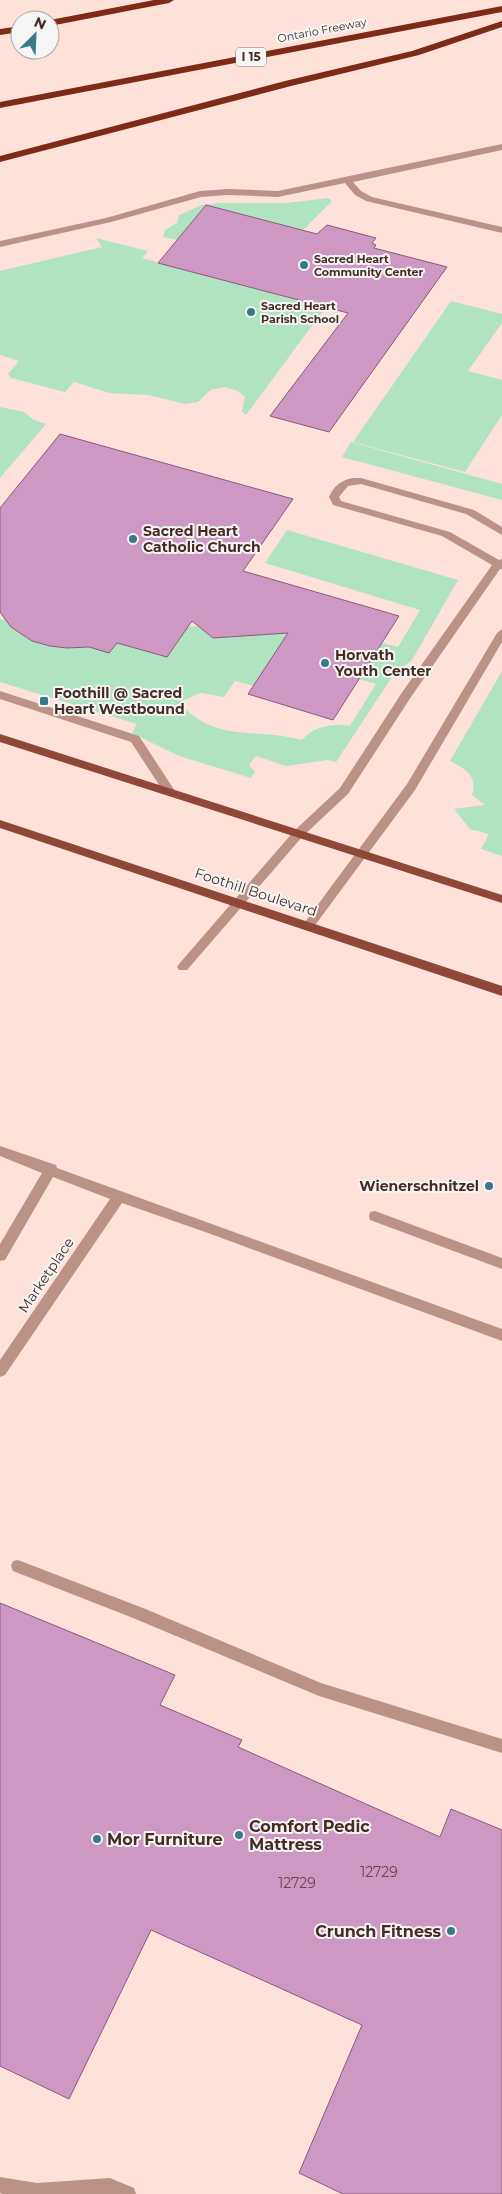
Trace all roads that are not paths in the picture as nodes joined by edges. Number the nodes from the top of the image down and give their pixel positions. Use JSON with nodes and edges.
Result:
{"nodes":[{"id":1,"x":170,"y":0,"type":"edge"},
{"id":2,"x":502,"y":9,"type":"edge"},
{"id":3,"x":60,"y":21,"type":"edge"},
{"id":4,"x":502,"y":24,"type":"edge"},
{"id":5,"x":0,"y":105,"type":"edge"},
{"id":6,"x":502,"y":147,"type":"edge"},
{"id":7,"x":0,"y":159,"type":"edge"},
{"id":8,"x":348,"y":180,"type":"junction"},
{"id":9,"x":502,"y":230,"type":"edge"},
{"id":10,"x":0,"y":244,"type":"edge"},
{"id":11,"x":502,"y":532,"type":"edge"},
{"id":12,"x":501,"y":564,"type":"edge"},
{"id":13,"x":502,"y":633,"type":"edge"},
{"id":14,"x":0,"y":695,"type":"edge"},
{"id":15,"x":0,"y":738,"type":"edge"},
{"id":16,"x":169,"y":791,"type":"junction"},
{"id":17,"x":0,"y":824,"type":"edge"},
{"id":18,"x":298,"y":834,"type":"junction"},
{"id":19,"x":363,"y":855,"type":"junction"},
{"id":20,"x":502,"y":900,"type":"edge"},
{"id":21,"x":239,"y":902,"type":"junction"},
{"id":22,"x":309,"y":925,"type":"junction"},
{"id":23,"x":183,"y":967,"type":"dead end"},
{"id":24,"x":502,"y":991,"type":"edge"},
{"id":25,"x":0,"y":1151,"type":"edge"},
{"id":26,"x":51,"y":1169,"type":"junction"},
{"id":27,"x":119,"y":1197,"type":"junction"},
{"id":28,"x":375,"y":1216,"type":"dead end"},
{"id":29,"x":0,"y":1256,"type":"edge"},
{"id":30,"x":502,"y":1264,"type":"edge"},
{"id":31,"x":502,"y":1335,"type":"edge"},
{"id":32,"x":0,"y":1371,"type":"edge"},
{"id":33,"x":18,"y":1566,"type":"dead end"},
{"id":34,"x":502,"y":1746,"type":"edge"},
{"id":35,"x":0,"y":2185,"type":"edge"},
{"id":36,"x":128,"y":2194,"type":"edge"}],
"edges":[{"from":1,"to":3,"type":"highway"},
{"from":2,"to":5,"type":"highway","name":"Ontario Freeway","number":"I 15"},
{"from":4,"to":7,"type":"highway"},
{"from":6,"to":8,"type":"lane"},
{"from":8,"to":9,"type":"lane"},
{"from":8,"to":10,"type":"lane"},
{"from":11,"to":12,"type":"lane"},
{"from":12,"to":18,"type":"lane"},
{"from":13,"to":19,"type":"lane"},
{"from":14,"to":16,"type":"lane"},
{"from":15,"to":16,"type":"main road"},
{"from":16,"to":18,"type":"main road"},
{"from":17,"to":21,"type":"main road","name":"Foothill Boulevard"},
{"from":18,"to":19,"type":"main road"},
{"from":18,"to":21,"type":"lane"},
{"from":19,"to":20,"type":"main road"},
{"from":19,"to":22,"type":"lane"},
{"from":21,"to":22,"type":"main road","name":"Foothill Boulevard"},
{"from":21,"to":23,"type":"lane"},
{"from":22,"to":24,"type":"main road","name":"Foothill Boulevard"},
{"from":25,"to":26,"type":"lane"},
{"from":26,"to":27,"type":"lane"},
{"from":26,"to":29,"type":"lane"},
{"from":27,"to":31,"type":"lane"},
{"from":27,"to":32,"type":"lane","name":"Marketplace"},
{"from":28,"to":30,"type":"lane"},
{"from":33,"to":34,"type":"lane"},
{"from":35,"to":36,"type":"lane"}]}
